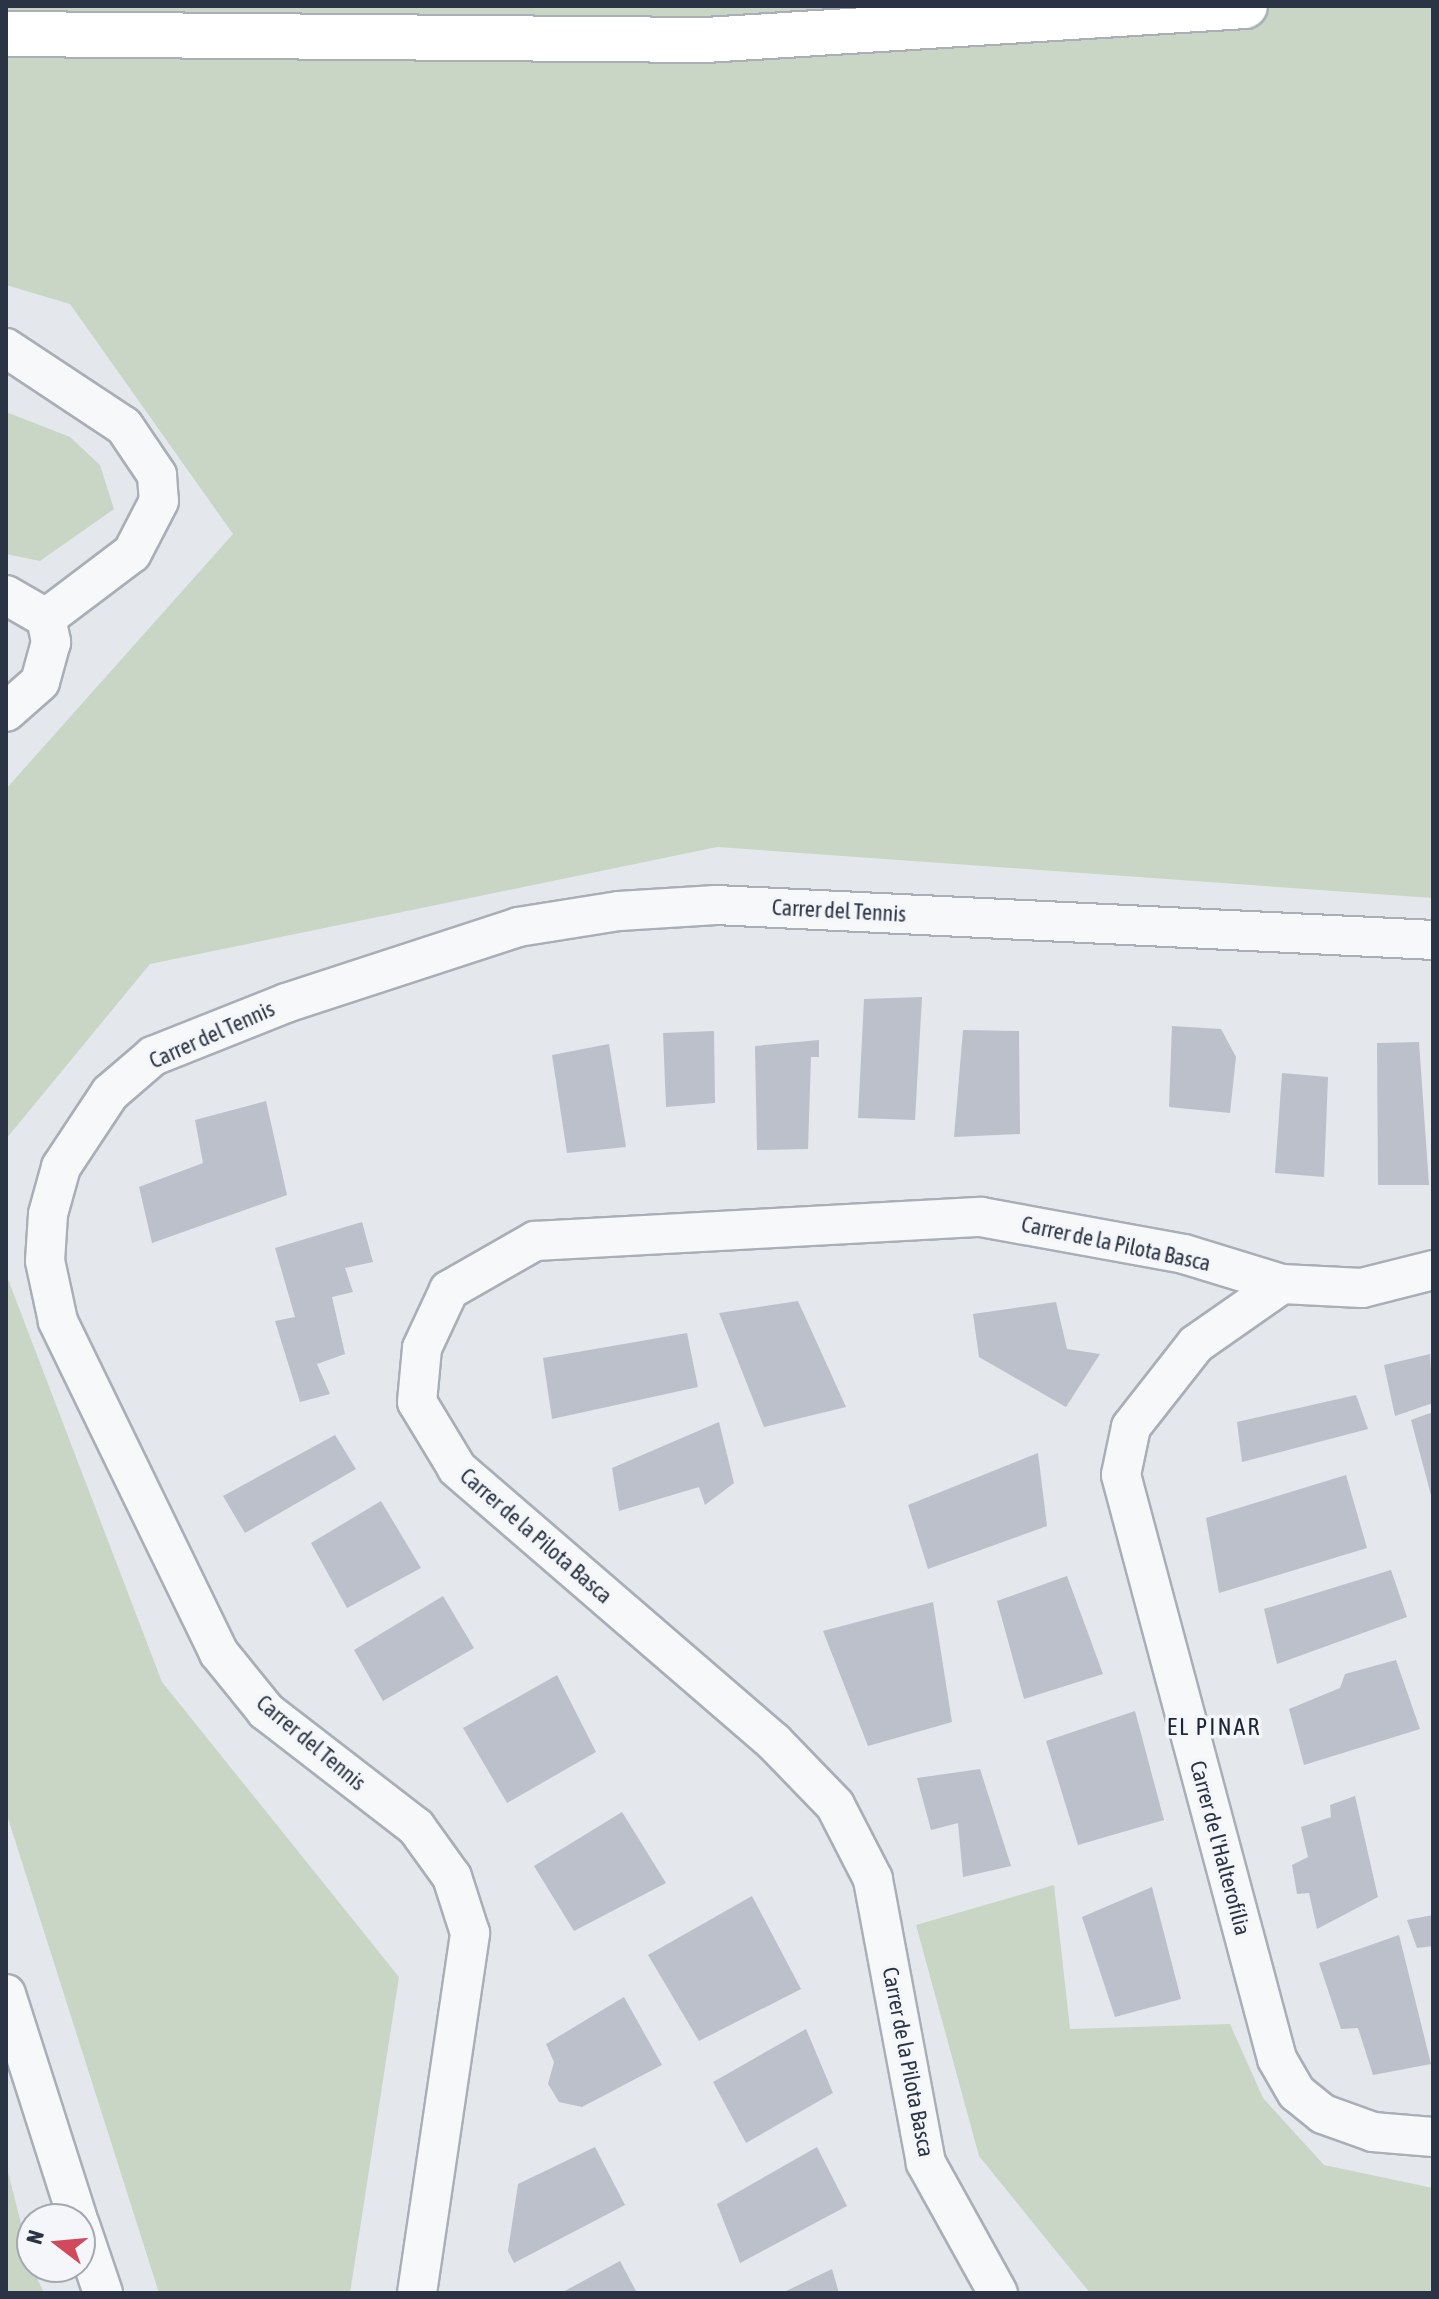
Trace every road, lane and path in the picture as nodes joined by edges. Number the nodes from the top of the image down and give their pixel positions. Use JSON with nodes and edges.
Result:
{"nodes":[{"id":1,"x":1245,"y":6,"type":"edge"},
{"id":2,"x":6,"y":34,"type":"edge"},
{"id":3,"x":6,"y":348,"type":"edge"},
{"id":4,"x":6,"y":595,"type":"edge"},
{"id":5,"x":46,"y":618,"type":"junction"},
{"id":6,"x":6,"y":712,"type":"edge"},
{"id":7,"x":1433,"y":940,"type":"edge"},
{"id":8,"x":1433,"y":1270,"type":"edge"},
{"id":9,"x":1282,"y":1284,"type":"junction"},
{"id":10,"x":6,"y":1994,"type":"edge"},
{"id":11,"x":1433,"y":2137,"type":"edge"},
{"id":12,"x":73,"y":2203,"type":"edge"},
{"id":13,"x":96,"y":2272,"type":"edge"},
{"id":14,"x":103,"y":2293,"type":"edge"},
{"id":15,"x":417,"y":2293,"type":"edge"},
{"id":16,"x":998,"y":2293,"type":"edge"}],
"edges":[{"from":1,"to":2,"type":"highway"},
{"from":3,"to":5,"type":"street"},
{"from":4,"to":5,"type":"street"},
{"from":5,"to":6,"type":"street"},
{"from":7,"to":15,"type":"street","name":"Carrer del Tennis"},
{"from":8,"to":9,"type":"street","name":"Carrer de la Pilota Basca"},
{"from":9,"to":11,"type":"street","name":"Carrer de l'Halterofília"},
{"from":9,"to":16,"type":"street","name":"Carrer de la Pilota Basca"},
{"from":10,"to":12,"type":"street"},
{"from":13,"to":14,"type":"street"}]}
